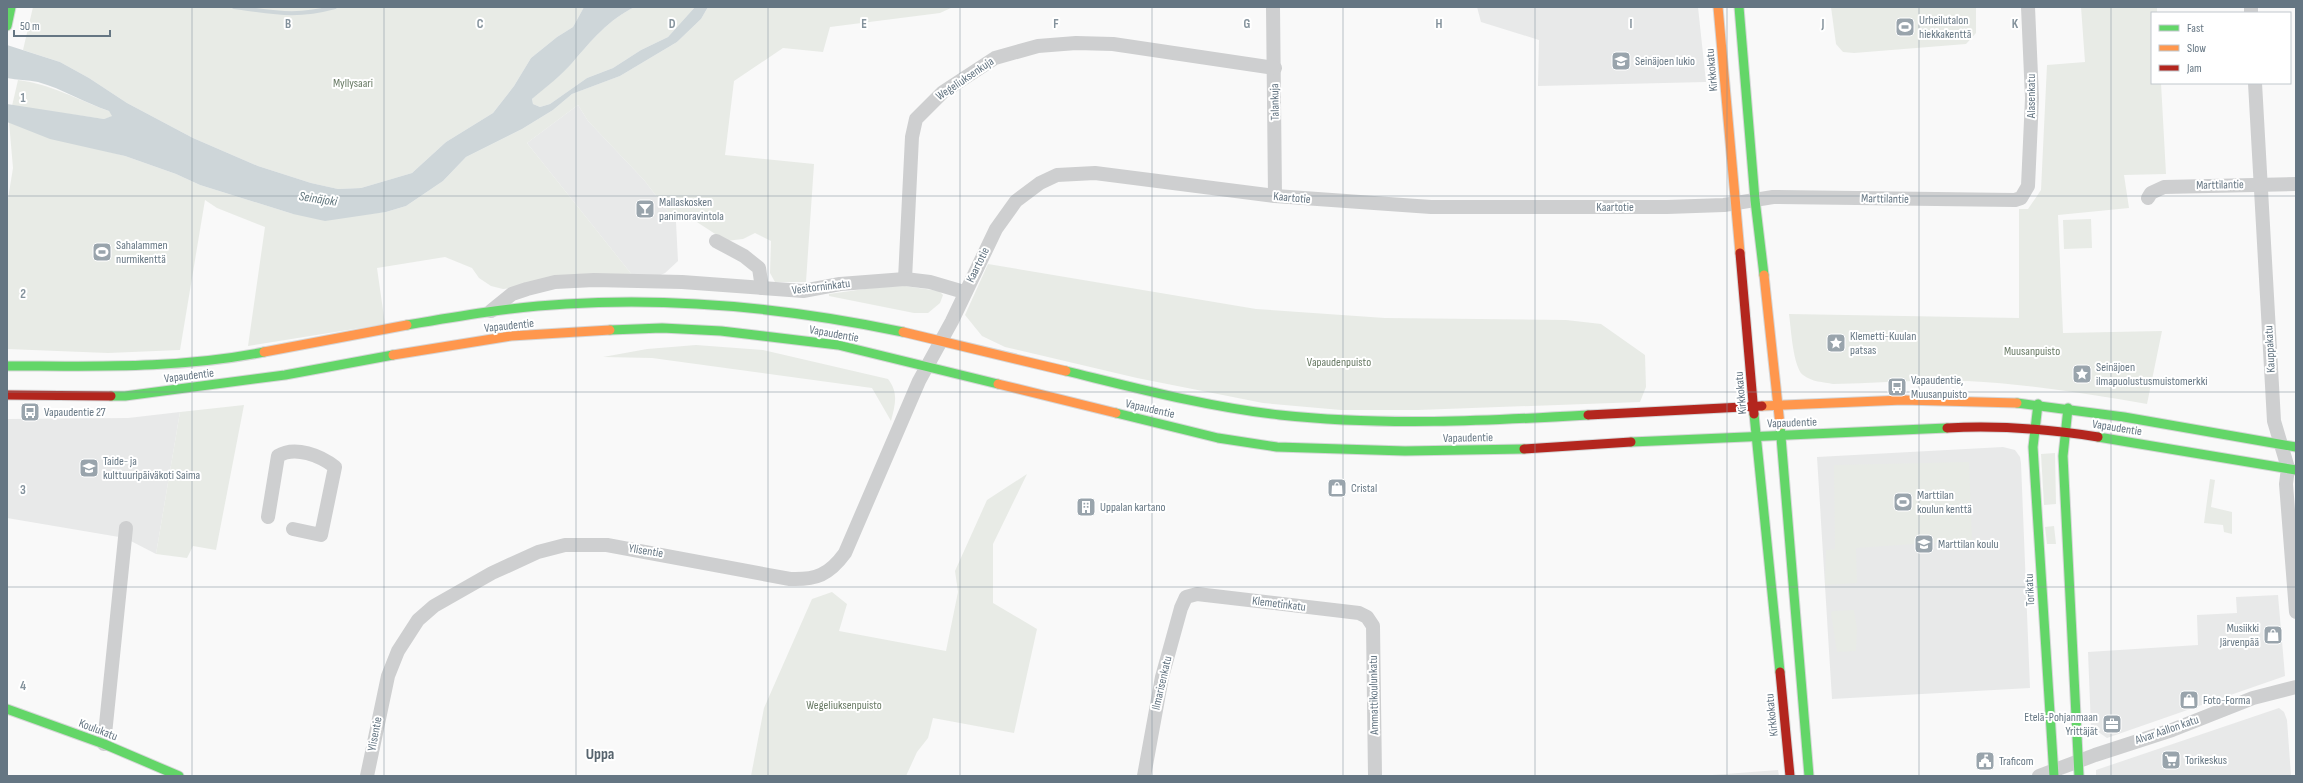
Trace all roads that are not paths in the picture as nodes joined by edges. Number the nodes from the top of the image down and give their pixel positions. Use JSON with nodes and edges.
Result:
{"nodes":[{"id":1,"x":11,"y":7,"type":"edge"},
{"id":2,"x":1273,"y":7,"type":"edge"},
{"id":3,"x":1718,"y":7,"type":"edge"},
{"id":4,"x":1739,"y":7,"type":"edge"},
{"id":5,"x":2028,"y":7,"type":"edge"},
{"id":6,"x":7,"y":24,"type":"edge"},
{"id":7,"x":1275,"y":68,"type":"junction"},
{"id":8,"x":2255,"y":84,"type":"edge"},
{"id":9,"x":2296,"y":184,"type":"edge"},
{"id":10,"x":2261,"y":185,"type":"junction"},
{"id":11,"x":2028,"y":186,"type":"joint"},
{"id":12,"x":1275,"y":196,"type":"junction"},
{"id":13,"x":2148,"y":198,"type":"dead end"},
{"id":14,"x":1755,"y":200,"type":"junction"},
{"id":15,"x":1736,"y":203,"type":"junction"},
{"id":16,"x":716,"y":241,"type":"dead end"},
{"id":17,"x":905,"y":279,"type":"junction"},
{"id":18,"x":762,"y":288,"type":"junction"},
{"id":19,"x":964,"y":292,"type":"junction"},
{"id":20,"x":491,"y":311,"type":"junction"},
{"id":21,"x":941,"y":341,"type":"junction"},
{"id":22,"x":7,"y":366,"type":"edge"},
{"id":23,"x":926,"y":367,"type":"junction"},
{"id":24,"x":7,"y":395,"type":"edge"},
{"id":25,"x":2038,"y":404,"type":"junction"},
{"id":26,"x":1779,"y":406,"type":"junction"},
{"id":27,"x":1754,"y":407,"type":"junction"},
{"id":28,"x":2068,"y":408,"type":"junction"},
{"id":29,"x":2035,"y":429,"type":"junction"},
{"id":30,"x":2065,"y":432,"type":"junction"},
{"id":31,"x":1757,"y":436,"type":"junction"},
{"id":32,"x":1782,"y":436,"type":"junction"},
{"id":33,"x":2282,"y":444,"type":"junction"},
{"id":34,"x":2296,"y":447,"type":"edge"},
{"id":35,"x":2292,"y":469,"type":"edge"},
{"id":36,"x":268,"y":517,"type":"dead end"},
{"id":37,"x":126,"y":528,"type":"dead end"},
{"id":38,"x":294,"y":529,"type":"dead end"},
{"id":39,"x":1191,"y":594,"type":"joint"},
{"id":40,"x":2296,"y":612,"type":"edge"},
{"id":41,"x":1367,"y":617,"type":"joint"},
{"id":42,"x":2296,"y":687,"type":"edge"},
{"id":43,"x":7,"y":709,"type":"edge"},
{"id":44,"x":104,"y":744,"type":"junction"},
{"id":45,"x":2078,"y":761,"type":"junction"},
{"id":46,"x":2053,"y":773,"type":"edge"},
{"id":47,"x":179,"y":776,"type":"edge"},
{"id":48,"x":367,"y":776,"type":"edge"},
{"id":49,"x":1144,"y":776,"type":"edge"},
{"id":50,"x":1375,"y":776,"type":"edge"},
{"id":51,"x":1790,"y":776,"type":"edge"},
{"id":52,"x":1809,"y":776,"type":"edge"},
{"id":53,"x":2039,"y":776,"type":"edge"},
{"id":54,"x":2079,"y":776,"type":"edge"}],
"edges":[{"from":1,"to":6,"type":"main road"},
{"from":2,"to":7,"type":"street","name":"Talankuja"},
{"from":3,"to":15,"type":"main road","name":"Kirkkokatu"},
{"from":4,"to":14,"type":"main road"},
{"from":5,"to":11,"type":"street","name":"Alasenkatu"},
{"from":7,"to":12,"type":"street","name":"Talankuja"},
{"from":7,"to":17,"type":"street","name":"Wegeliuksenkuja"},
{"from":8,"to":10,"type":"street","name":"Kauppakatu"},
{"from":9,"to":10,"type":"street","name":"Marttilantie"},
{"from":10,"to":13,"type":"street","name":"Marttilantie"},
{"from":10,"to":33,"type":"street","name":"Kauppakatu"},
{"from":11,"to":14,"type":"street","name":"Marttilantie"},
{"from":12,"to":15,"type":"street","name":"Kaartotie"},
{"from":12,"to":19,"type":"street","name":"Kaartotie"},
{"from":14,"to":15,"type":"street","name":"Marttilantie"},
{"from":14,"to":26,"type":"main road"},
{"from":15,"to":27,"type":"main road","name":"Kirkkokatu"},
{"from":16,"to":18,"type":"street"},
{"from":17,"to":18,"type":"street","name":"Vesitorninkatu"},
{"from":17,"to":19,"type":"street","name":"Vesitorninkatu"},
{"from":18,"to":20,"type":"street","name":"Vesitorninkatu"},
{"from":19,"to":21,"type":"street","name":"Kaartotie"},
{"from":20,"to":21,"type":"main road","name":"Vapaudentie"},
{"from":20,"to":22,"type":"main road","name":"Vapaudentie"},
{"from":21,"to":23,"type":"street","name":"Kaartotie"},
{"from":21,"to":27,"type":"main road","name":"Vapaudentie"},
{"from":23,"to":24,"type":"main road","name":"Vapaudentie"},
{"from":23,"to":31,"type":"main road","name":"Vapaudentie"},
{"from":23,"to":48,"type":"street","name":"Ylisentie"},
{"from":25,"to":26,"type":"main road","name":"Vapaudentie"},
{"from":25,"to":28,"type":"main road","name":"Vapaudentie"},
{"from":25,"to":29,"type":"main road","name":"Torikatu"},
{"from":26,"to":27,"type":"main road","name":"Vapaudentie"},
{"from":26,"to":32,"type":"main road"},
{"from":27,"to":31,"type":"main road","name":"Kirkkokatu"},
{"from":28,"to":30,"type":"main road"},
{"from":28,"to":33,"type":"main road","name":"Vapaudentie"},
{"from":29,"to":30,"type":"main road","name":"Vapaudentie"},
{"from":29,"to":32,"type":"main road","name":"Vapaudentie"},
{"from":29,"to":46,"type":"main road","name":"Torikatu"},
{"from":30,"to":35,"type":"main road","name":"Vapaudentie"},
{"from":30,"to":45,"type":"main road"},
{"from":31,"to":32,"type":"main road","name":"Vapaudentie"},
{"from":31,"to":51,"type":"main road","name":"Kirkkokatu"},
{"from":32,"to":52,"type":"main road"},
{"from":33,"to":34,"type":"main road","name":"Vapaudentie"},
{"from":33,"to":35,"type":"street","name":"Kauppakatu"},
{"from":35,"to":40,"type":"street","name":"Kauppakatu"},
{"from":36,"to":38,"type":"street"},
{"from":37,"to":44,"type":"street"},
{"from":39,"to":41,"type":"street","name":"Klemetinkatu"},
{"from":39,"to":49,"type":"street","name":"Ilmarisenkatu"},
{"from":41,"to":50,"type":"street","name":"Ammattikoulunkatu"},
{"from":42,"to":45,"type":"street","name":"Alvar Aallon katu"},
{"from":43,"to":44,"type":"main road","name":"Koulukatu"},
{"from":44,"to":47,"type":"main road","name":"Koulukatu"},
{"from":45,"to":46,"type":"street","name":"Alvar Aallon katu"},
{"from":45,"to":54,"type":"main road"},
{"from":46,"to":53,"type":"street","name":"Alvar Aallon katu"}]}
